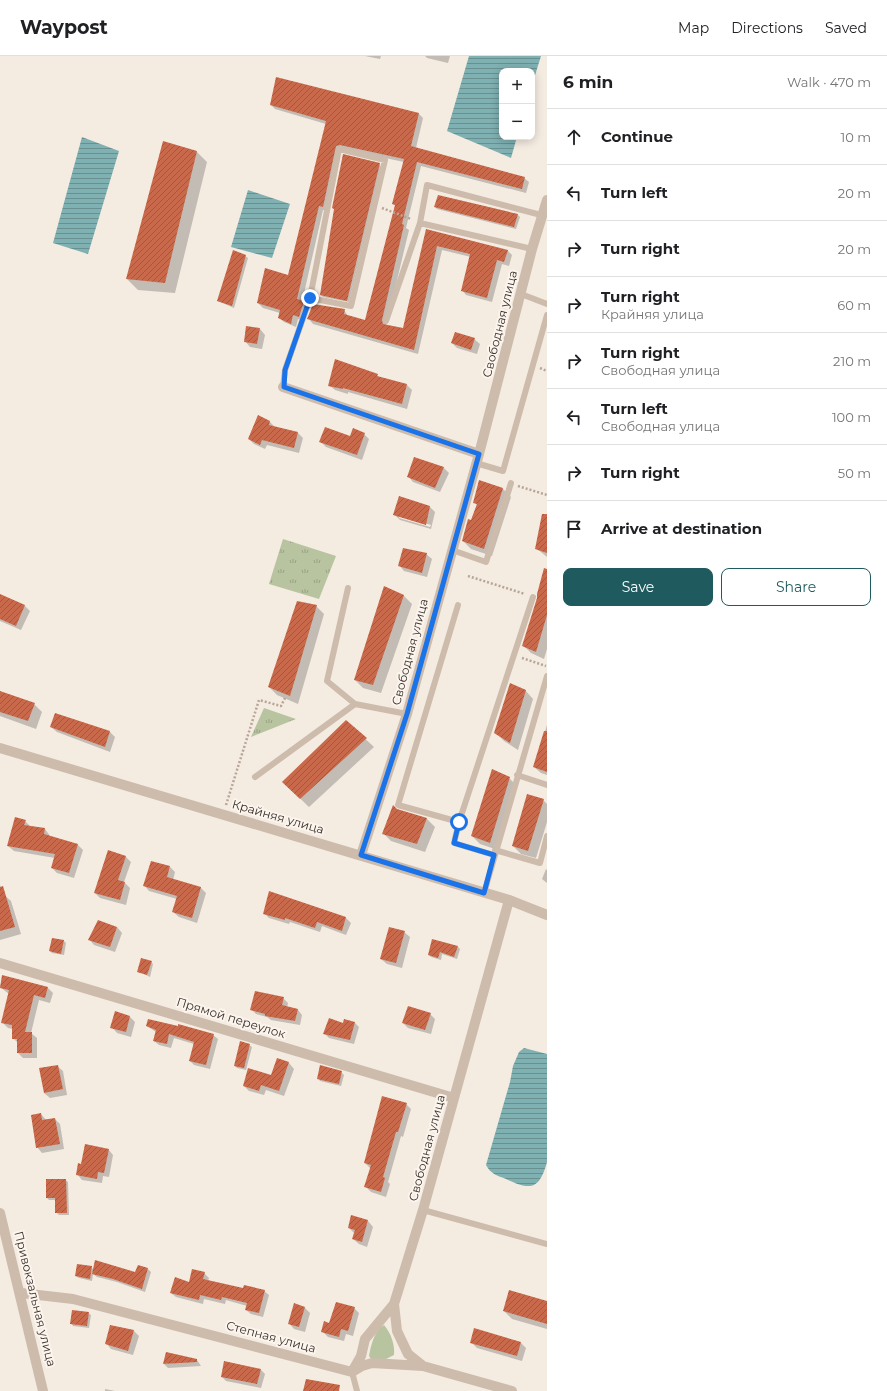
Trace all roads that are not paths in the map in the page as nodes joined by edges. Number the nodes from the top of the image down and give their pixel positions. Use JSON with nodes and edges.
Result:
{"nodes":[{"id":1,"x":547,"y":200,"type":"edge"},
{"id":2,"x":541,"y":215,"type":"junction"},
{"id":3,"x":420,"y":223,"type":"junction"},
{"id":4,"x":532,"y":249,"type":"junction"},
{"id":5,"x":521,"y":294,"type":"junction"},
{"id":6,"x":310,"y":298,"type":"junction"},
{"id":7,"x":547,"y":304,"type":"edge"},
{"id":8,"x":547,"y":315,"type":"edge"},
{"id":9,"x":386,"y":321,"type":"dead end"},
{"id":10,"x":284,"y":387,"type":"joint"},
{"id":11,"x":477,"y":458,"type":"junction"},
{"id":12,"x":511,"y":483,"type":"road end"},
{"id":13,"x":452,"y":550,"type":"junction"},
{"id":14,"x":348,"y":588,"type":"dead end"},
{"id":15,"x":533,"y":596,"type":"road end"},
{"id":16,"x":458,"y":605,"type":"dead end"},
{"id":17,"x":547,"y":676,"type":"edge"},
{"id":18,"x":355,"y":704,"type":"junction"},
{"id":19,"x":407,"y":714,"type":"junction"},
{"id":20,"x":0,"y":748,"type":"edge"},
{"id":21,"x":517,"y":775,"type":"junction"},
{"id":22,"x":255,"y":777,"type":"dead end"},
{"id":23,"x":547,"y":785,"type":"edge"},
{"id":24,"x":459,"y":822,"type":"junction"},
{"id":25,"x":547,"y":836,"type":"edge"},
{"id":26,"x":495,"y":853,"type":"junction"},
{"id":27,"x":361,"y":855,"type":"junction"},
{"id":28,"x":484,"y":893,"type":"junction"},
{"id":29,"x":509,"y":900,"type":"junction"},
{"id":30,"x":547,"y":915,"type":"edge"},
{"id":31,"x":0,"y":963,"type":"edge"},
{"id":32,"x":454,"y":1098,"type":"junction"},
{"id":33,"x":423,"y":1210,"type":"junction"},
{"id":34,"x":0,"y":1213,"type":"edge"},
{"id":35,"x":547,"y":1244,"type":"edge"},
{"id":36,"x":21,"y":1293,"type":"junction"},
{"id":37,"x":394,"y":1304,"type":"junction"},
{"id":38,"x":423,"y":1366,"type":"junction"},
{"id":39,"x":352,"y":1372,"type":"junction"},
{"id":40,"x":43,"y":1391,"type":"edge"},
{"id":41,"x":357,"y":1391,"type":"edge"},
{"id":42,"x":512,"y":1391,"type":"edge"}],
"edges":[{"from":1,"to":2,"type":"street","name":"Свободная улица"},
{"from":2,"to":3,"type":"lane"},
{"from":2,"to":4,"type":"street","name":"Свободная улица"},
{"from":3,"to":4,"type":"lane"},
{"from":3,"to":9,"type":"lane"},
{"from":4,"to":5,"type":"street","name":"Свободная улица"},
{"from":5,"to":7,"type":"lane"},
{"from":5,"to":11,"type":"street","name":"Свободная улица"},
{"from":6,"to":6,"type":"lane"},
{"from":6,"to":10,"type":"lane"},
{"from":8,"to":11,"type":"lane"},
{"from":10,"to":11,"type":"street"},
{"from":11,"to":13,"type":"street","name":"Свободная улица"},
{"from":12,"to":13,"type":"lane"},
{"from":13,"to":19,"type":"street","name":"Свободная улица"},
{"from":14,"to":18,"type":"lane"},
{"from":15,"to":24,"type":"lane"},
{"from":16,"to":24,"type":"lane"},
{"from":17,"to":21,"type":"lane"},
{"from":18,"to":19,"type":"lane"},
{"from":18,"to":22,"type":"lane"},
{"from":19,"to":27,"type":"street","name":"Свободная улица"},
{"from":20,"to":27,"type":"street","name":"Крайняя улица"},
{"from":21,"to":23,"type":"lane"},
{"from":21,"to":26,"type":"lane"},
{"from":24,"to":26,"type":"lane"},
{"from":25,"to":26,"type":"lane"},
{"from":26,"to":28,"type":"lane"},
{"from":27,"to":28,"type":"street","name":"Крайняя улица"},
{"from":28,"to":29,"type":"street","name":"Крайняя улица"},
{"from":29,"to":30,"type":"street","name":"Крайняя улица"},
{"from":29,"to":32,"type":"street","name":"Свободная улица"},
{"from":31,"to":32,"type":"street","name":"Прямой переулок"},
{"from":32,"to":33,"type":"street","name":"Свободная улица"},
{"from":33,"to":35,"type":"lane"},
{"from":33,"to":37,"type":"street","name":"Свободная улица"},
{"from":34,"to":36,"type":"street","name":"Привокзальная улица"},
{"from":36,"to":39,"type":"street","name":"Степная улица"},
{"from":36,"to":40,"type":"street","name":"Привокзальная улица"},
{"from":37,"to":38,"type":"street"},
{"from":37,"to":39,"type":"street","name":"Свободная улица"},
{"from":38,"to":39,"type":"street"},
{"from":38,"to":42,"type":"street"},
{"from":39,"to":41,"type":"lane"}]}
